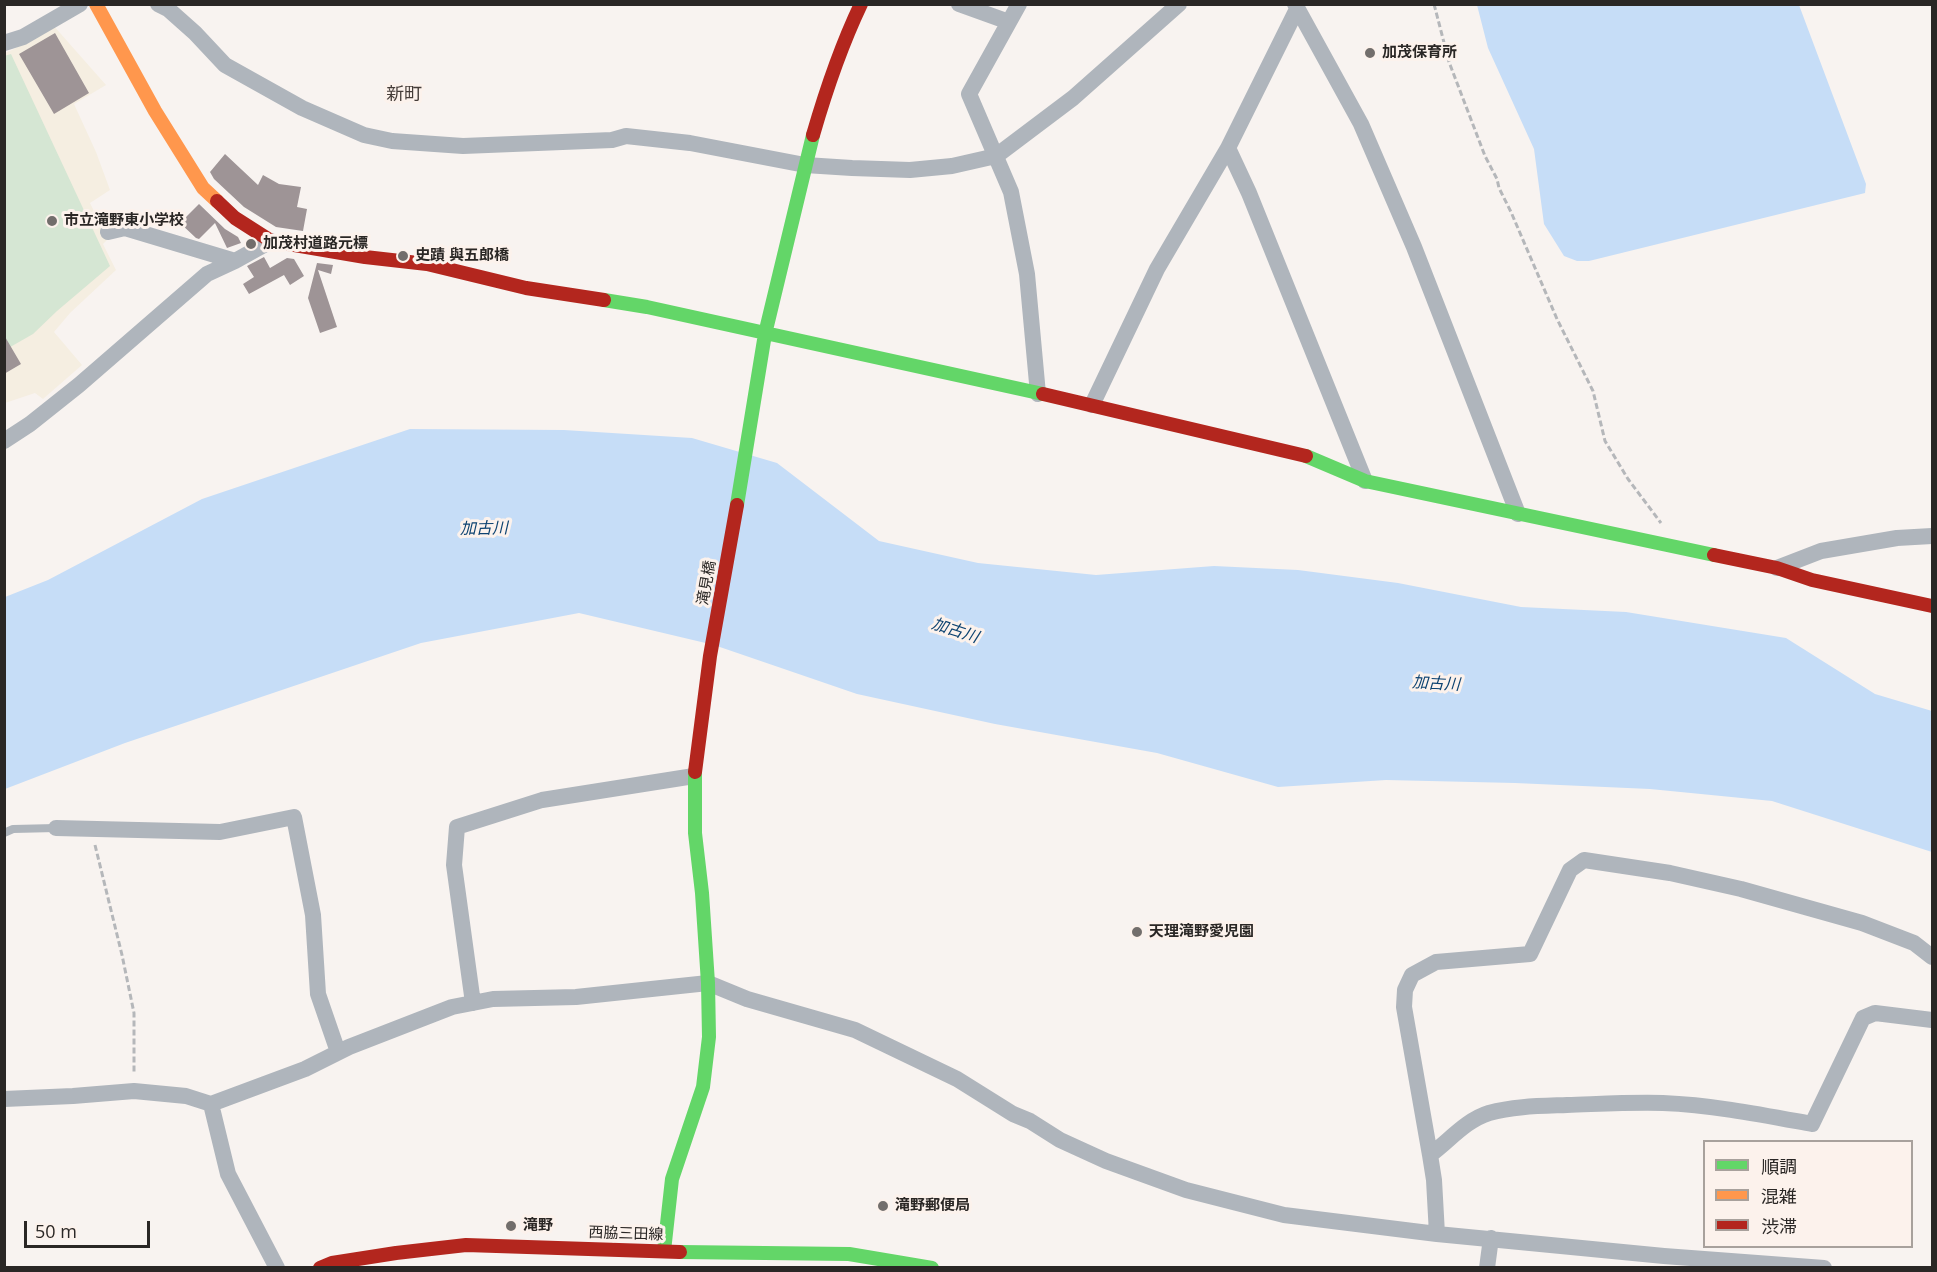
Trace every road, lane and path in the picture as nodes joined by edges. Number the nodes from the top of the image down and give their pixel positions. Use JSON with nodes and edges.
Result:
{"nodes":[{"id":1,"x":80,"y":4,"type":"edge"},
{"id":2,"x":96,"y":4,"type":"edge"},
{"id":3,"x":158,"y":4,"type":"edge"},
{"id":4,"x":861,"y":4,"type":"edge"},
{"id":5,"x":959,"y":4,"type":"edge"},
{"id":6,"x":1019,"y":4,"type":"edge"},
{"id":7,"x":1179,"y":4,"type":"edge"},
{"id":8,"x":1434,"y":4,"type":"edge"},
{"id":9,"x":1296,"y":7,"type":"edge"},
{"id":10,"x":1009,"y":22,"type":"junction"},
{"id":11,"x":4,"y":43,"type":"edge"},
{"id":12,"x":1228,"y":148,"type":"junction"},
{"id":13,"x":996,"y":156,"type":"junction"},
{"id":14,"x":805,"y":165,"type":"junction"},
{"id":15,"x":108,"y":232,"type":"dead end"},
{"id":16,"x":271,"y":241,"type":"junction"},
{"id":17,"x":235,"y":261,"type":"junction"},
{"id":18,"x":765,"y":334,"type":"junction"},
{"id":19,"x":1038,"y":394,"type":"junction"},
{"id":20,"x":1092,"y":405,"type":"junction"},
{"id":21,"x":4,"y":441,"type":"edge"},
{"id":22,"x":1365,"y":480,"type":"junction"},
{"id":23,"x":1518,"y":514,"type":"junction"},
{"id":24,"x":1932,"y":536,"type":"edge"},
{"id":25,"x":1681,"y":548,"type":"junction"},
{"id":26,"x":1777,"y":568,"type":"junction"},
{"id":27,"x":1932,"y":606,"type":"edge"},
{"id":28,"x":694,"y":776,"type":"junction"},
{"id":29,"x":56,"y":828,"type":"joint"},
{"id":30,"x":91,"y":830,"type":"junction"},
{"id":31,"x":4,"y":833,"type":"edge"},
{"id":32,"x":1932,"y":957,"type":"edge"},
{"id":33,"x":708,"y":983,"type":"junction"},
{"id":34,"x":474,"y":1003,"type":"junction"},
{"id":35,"x":1932,"y":1020,"type":"edge"},
{"id":36,"x":338,"y":1052,"type":"junction"},
{"id":37,"x":134,"y":1091,"type":"junction"},
{"id":38,"x":4,"y":1099,"type":"edge"},
{"id":39,"x":211,"y":1104,"type":"junction"},
{"id":40,"x":1430,"y":1155,"type":"junction"},
{"id":41,"x":1437,"y":1234,"type":"junction"},
{"id":42,"x":1491,"y":1238,"type":"junction"},
{"id":43,"x":663,"y":1259,"type":"edge"},
{"id":44,"x":277,"y":1268,"type":"edge"},
{"id":45,"x":320,"y":1268,"type":"edge"},
{"id":46,"x":932,"y":1268,"type":"edge"},
{"id":47,"x":1487,"y":1268,"type":"edge"},
{"id":48,"x":1824,"y":1268,"type":"edge"}],
"edges":[{"from":1,"to":11,"type":"street"},
{"from":2,"to":16,"type":"street"},
{"from":3,"to":14,"type":"street"},
{"from":4,"to":14,"type":"street","name":"滝見橋"},
{"from":5,"to":10,"type":"street"},
{"from":6,"to":10,"type":"street"},
{"from":7,"to":13,"type":"street"},
{"from":8,"to":25,"type":"path"},
{"from":9,"to":12,"type":"street"},
{"from":9,"to":23,"type":"street"},
{"from":10,"to":13,"type":"street"},
{"from":12,"to":20,"type":"street"},
{"from":12,"to":22,"type":"street"},
{"from":13,"to":14,"type":"street"},
{"from":13,"to":19,"type":"street"},
{"from":14,"to":18,"type":"street","name":"滝見橋"},
{"from":15,"to":17,"type":"street"},
{"from":16,"to":17,"type":"street"},
{"from":16,"to":18,"type":"street"},
{"from":17,"to":21,"type":"street"},
{"from":18,"to":19,"type":"street"},
{"from":18,"to":28,"type":"street","name":"滝見橋"},
{"from":19,"to":20,"type":"street"},
{"from":20,"to":22,"type":"street"},
{"from":22,"to":23,"type":"street"},
{"from":23,"to":25,"type":"street"},
{"from":24,"to":26,"type":"street"},
{"from":25,"to":26,"type":"street"},
{"from":26,"to":27,"type":"street"},
{"from":28,"to":33,"type":"street","name":"滝見橋"},
{"from":28,"to":34,"type":"street"},
{"from":29,"to":30,"type":"street"},
{"from":29,"to":31,"type":"lane"},
{"from":30,"to":36,"type":"street"},
{"from":30,"to":37,"type":"path"},
{"from":32,"to":40,"type":"street"},
{"from":33,"to":34,"type":"street"},
{"from":33,"to":41,"type":"street"},
{"from":33,"to":43,"type":"street","name":"滝見橋"},
{"from":34,"to":36,"type":"street"},
{"from":35,"to":40,"type":"street"},
{"from":36,"to":39,"type":"street"},
{"from":37,"to":38,"type":"street"},
{"from":37,"to":39,"type":"street"},
{"from":39,"to":44,"type":"street"},
{"from":40,"to":41,"type":"street"},
{"from":41,"to":42,"type":"street"},
{"from":42,"to":47,"type":"street"},
{"from":42,"to":48,"type":"street"},
{"from":43,"to":45,"type":"street","name":"西脇三田線"},
{"from":43,"to":46,"type":"street","name":"西脇三田線"}]}
